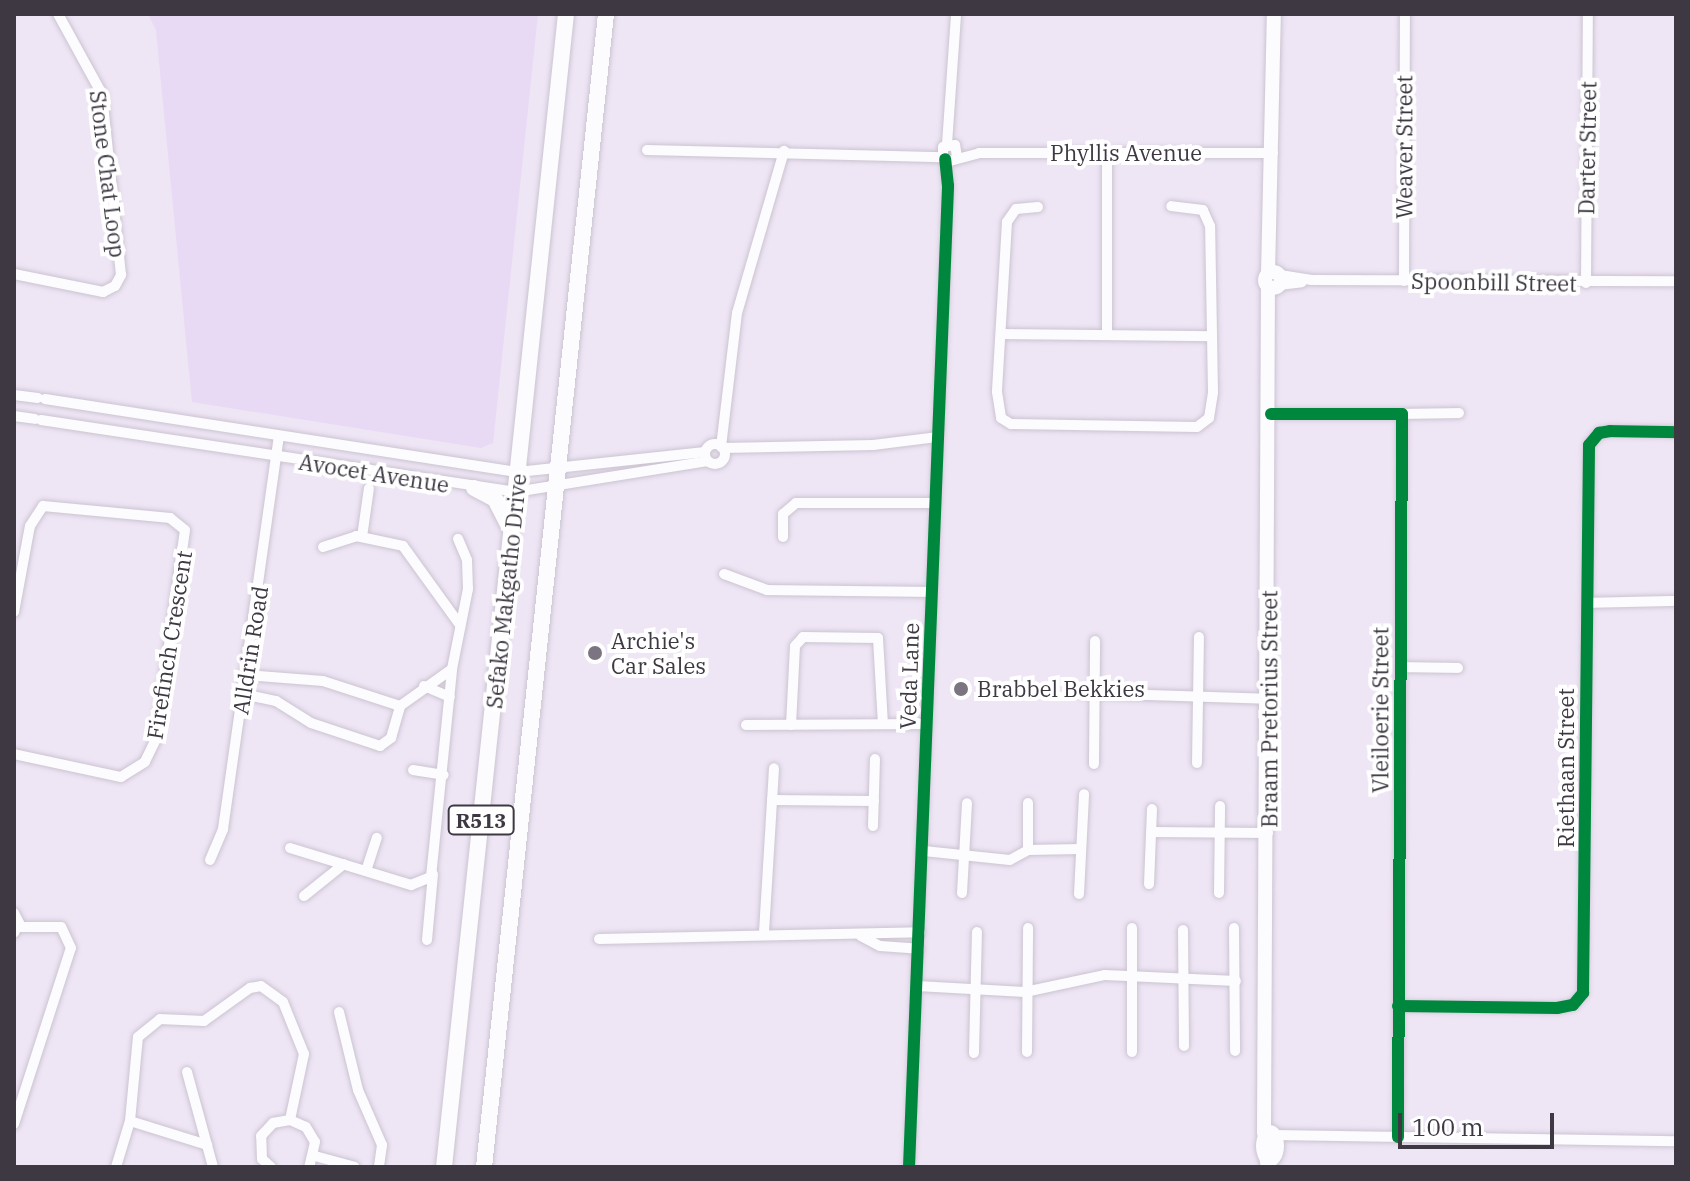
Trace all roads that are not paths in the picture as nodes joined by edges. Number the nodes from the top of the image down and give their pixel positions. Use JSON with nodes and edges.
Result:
{"nodes":[{"id":1,"x":58,"y":14,"type":"edge"},
{"id":2,"x":566,"y":14,"type":"edge"},
{"id":3,"x":606,"y":14,"type":"edge"},
{"id":4,"x":956,"y":14,"type":"edge"},
{"id":5,"x":1274,"y":14,"type":"edge"},
{"id":6,"x":1405,"y":14,"type":"edge"},
{"id":7,"x":1588,"y":14,"type":"edge"},
{"id":8,"x":647,"y":150,"type":"dead end"},
{"id":9,"x":784,"y":151,"type":"junction"},
{"id":10,"x":950,"y":152,"type":"junction"},
{"id":11,"x":1107,"y":152,"type":"junction"},
{"id":12,"x":1273,"y":153,"type":"junction"},
{"id":13,"x":1171,"y":206,"type":"dead end"},
{"id":14,"x":1038,"y":207,"type":"dead end"},
{"id":15,"x":14,"y":274,"type":"edge"},
{"id":16,"x":1275,"y":280,"type":"junction"},
{"id":17,"x":1404,"y":281,"type":"junction"},
{"id":18,"x":1676,"y":281,"type":"edge"},
{"id":19,"x":1586,"y":283,"type":"junction"},
{"id":20,"x":1003,"y":334,"type":"junction"},
{"id":21,"x":1107,"y":335,"type":"junction"},
{"id":22,"x":1211,"y":336,"type":"junction"},
{"id":23,"x":14,"y":395,"type":"edge"},
{"id":24,"x":1459,"y":413,"type":"dead end"},
{"id":25,"x":1271,"y":414,"type":"junction"},
{"id":26,"x":1402,"y":414,"type":"junction"},
{"id":27,"x":14,"y":416,"type":"edge"},
{"id":28,"x":1676,"y":432,"type":"edge"},
{"id":29,"x":279,"y":437,"type":"junction"},
{"id":30,"x":937,"y":437,"type":"junction"},
{"id":31,"x":718,"y":451,"type":"junction"},
{"id":32,"x":278,"y":458,"type":"junction"},
{"id":33,"x":556,"y":469,"type":"junction"},
{"id":34,"x":518,"y":472,"type":"junction"},
{"id":35,"x":369,"y":488,"type":"dead end"},
{"id":36,"x":474,"y":488,"type":"junction"},
{"id":37,"x":554,"y":488,"type":"junction"},
{"id":38,"x":515,"y":492,"type":"junction"},
{"id":39,"x":934,"y":503,"type":"junction"},
{"id":40,"x":362,"y":537,"type":"junction"},
{"id":41,"x":783,"y":537,"type":"dead end"},
{"id":42,"x":458,"y":539,"type":"dead end"},
{"id":43,"x":323,"y":547,"type":"dead end"},
{"id":44,"x":510,"y":549,"type":"junction"},
{"id":45,"x":724,"y":574,"type":"dead end"},
{"id":46,"x":931,"y":592,"type":"junction"},
{"id":47,"x":1676,"y":601,"type":"edge"},
{"id":48,"x":1587,"y":603,"type":"junction"},
{"id":49,"x":14,"y":612,"type":"edge"},
{"id":50,"x":460,"y":625,"type":"junction"},
{"id":51,"x":1199,"y":637,"type":"dead end"},
{"id":52,"x":1095,"y":641,"type":"dead end"},
{"id":53,"x":1400,"y":667,"type":"junction"},
{"id":54,"x":1458,"y":668,"type":"dead end"},
{"id":55,"x":452,"y":669,"type":"junction"},
{"id":56,"x":246,"y":675,"type":"junction"},
{"id":57,"x":424,"y":686,"type":"junction"},
{"id":58,"x":1083,"y":693,"type":"dead end"},
{"id":59,"x":1095,"y":693,"type":"junction"},
{"id":60,"x":243,"y":694,"type":"junction"},
{"id":61,"x":1198,"y":695,"type":"junction"},
{"id":62,"x":450,"y":697,"type":"junction"},
{"id":63,"x":1269,"y":699,"type":"junction"},
{"id":64,"x":400,"y":706,"type":"junction"},
{"id":65,"x":883,"y":724,"type":"junction"},
{"id":66,"x":927,"y":724,"type":"junction"},
{"id":67,"x":746,"y":725,"type":"dead end"},
{"id":68,"x":791,"y":725,"type":"junction"},
{"id":69,"x":14,"y":754,"type":"edge"},
{"id":70,"x":875,"y":759,"type":"dead end"},
{"id":71,"x":1197,"y":763,"type":"dead end"},
{"id":72,"x":1094,"y":764,"type":"dead end"},
{"id":73,"x":774,"y":768,"type":"dead end"},
{"id":74,"x":413,"y":770,"type":"dead end"},
{"id":75,"x":444,"y":775,"type":"junction"},
{"id":76,"x":1084,"y":794,"type":"dead end"},
{"id":77,"x":772,"y":800,"type":"junction"},
{"id":78,"x":874,"y":801,"type":"junction"},
{"id":79,"x":967,"y":803,"type":"dead end"},
{"id":80,"x":1028,"y":803,"type":"dead end"},
{"id":81,"x":1220,"y":806,"type":"dead end"},
{"id":82,"x":1152,"y":809,"type":"dead end"},
{"id":83,"x":873,"y":826,"type":"dead end"},
{"id":84,"x":1151,"y":832,"type":"junction"},
{"id":85,"x":1219,"y":833,"type":"junction"},
{"id":86,"x":1268,"y":833,"type":"junction"},
{"id":87,"x":377,"y":838,"type":"dead end"},
{"id":88,"x":290,"y":848,"type":"dead end"},
{"id":89,"x":1080,"y":849,"type":"junction"},
{"id":90,"x":1028,"y":850,"type":"junction"},
{"id":91,"x":924,"y":851,"type":"junction"},
{"id":92,"x":965,"y":855,"type":"junction"},
{"id":93,"x":210,"y":860,"type":"dead end"},
{"id":94,"x":344,"y":864,"type":"junction"},
{"id":95,"x":433,"y":868,"type":"junction"},
{"id":96,"x":366,"y":871,"type":"junction"},
{"id":97,"x":1149,"y":884,"type":"dead end"},
{"id":98,"x":962,"y":893,"type":"dead end"},
{"id":99,"x":1219,"y":893,"type":"dead end"},
{"id":100,"x":1079,"y":894,"type":"dead end"},
{"id":101,"x":304,"y":896,"type":"dead end"},
{"id":102,"x":14,"y":913,"type":"edge"},
{"id":103,"x":1028,"y":928,"type":"dead end"},
{"id":104,"x":1132,"y":928,"type":"dead end"},
{"id":105,"x":1234,"y":928,"type":"dead end"},
{"id":106,"x":16,"y":930,"type":"edge"},
{"id":107,"x":1183,"y":930,"type":"dead end"},
{"id":108,"x":764,"y":932,"type":"junction"},
{"id":109,"x":920,"y":932,"type":"junction"},
{"id":110,"x":977,"y":932,"type":"dead end"},
{"id":111,"x":861,"y":936,"type":"junction"},
{"id":112,"x":599,"y":939,"type":"dead end"},
{"id":113,"x":427,"y":940,"type":"dead end"},
{"id":114,"x":919,"y":949,"type":"junction"},
{"id":115,"x":1132,"y":977,"type":"junction"},
{"id":116,"x":1184,"y":979,"type":"junction"},
{"id":117,"x":1236,"y":981,"type":"junction"},
{"id":118,"x":917,"y":986,"type":"junction"},
{"id":119,"x":974,"y":988,"type":"junction"},
{"id":120,"x":1025,"y":992,"type":"junction"},
{"id":121,"x":1398,"y":1006,"type":"junction"},
{"id":122,"x":339,"y":1012,"type":"dead end"},
{"id":123,"x":1184,"y":1046,"type":"dead end"},
{"id":124,"x":1235,"y":1051,"type":"dead end"},
{"id":125,"x":1027,"y":1052,"type":"dead end"},
{"id":126,"x":1132,"y":1052,"type":"dead end"},
{"id":127,"x":974,"y":1053,"type":"dead end"},
{"id":128,"x":187,"y":1072,"type":"dead end"},
{"id":129,"x":290,"y":1120,"type":"junction"},
{"id":130,"x":130,"y":1121,"type":"junction"},
{"id":131,"x":14,"y":1124,"type":"edge"},
{"id":132,"x":1398,"y":1137,"type":"junction"},
{"id":133,"x":1270,"y":1138,"type":"junction"},
{"id":134,"x":1676,"y":1141,"type":"edge"},
{"id":135,"x":207,"y":1145,"type":"junction"},
{"id":136,"x":315,"y":1156,"type":"junction"},
{"id":137,"x":268,"y":1166,"type":"edge"},
{"id":138,"x":116,"y":1167,"type":"edge"},
{"id":139,"x":213,"y":1167,"type":"edge"},
{"id":140,"x":309,"y":1167,"type":"edge"},
{"id":141,"x":355,"y":1167,"type":"edge"},
{"id":142,"x":379,"y":1167,"type":"edge"},
{"id":143,"x":444,"y":1167,"type":"edge"},
{"id":144,"x":484,"y":1167,"type":"edge"},
{"id":145,"x":909,"y":1167,"type":"edge"},
{"id":146,"x":1268,"y":1167,"type":"edge"}],
"edges":[{"from":1,"to":15,"type":"street","name":"Stone Chat Loop"},
{"from":2,"to":34,"type":"main road","name":"Sefako Makgatho Drive","number":"R513"},
{"from":3,"to":33,"type":"main road","name":"Sefako Makgatho Drive","number":"R513"},
{"from":4,"to":10,"type":"street"},
{"from":5,"to":12,"type":"street"},
{"from":6,"to":17,"type":"street","name":"Weaver Street"},
{"from":7,"to":19,"type":"street","name":"Darter Street"},
{"from":8,"to":9,"type":"street","name":"Phyllis Avenue"},
{"from":9,"to":10,"type":"street","name":"Phyllis Avenue"},
{"from":9,"to":31,"type":"street"},
{"from":10,"to":11,"type":"street","name":"Phyllis Avenue"},
{"from":10,"to":30,"type":"street","name":"Veda Lane"},
{"from":11,"to":12,"type":"street","name":"Phyllis Avenue"},
{"from":11,"to":21,"type":"street"},
{"from":12,"to":16,"type":"street"},
{"from":13,"to":22,"type":"street"},
{"from":14,"to":20,"type":"street"},
{"from":16,"to":17,"type":"street","name":"Spoonbill Street"},
{"from":16,"to":25,"type":"street","name":"Braam Pretorius Street"},
{"from":17,"to":19,"type":"street","name":"Spoonbill Street"},
{"from":18,"to":19,"type":"street","name":"Spoonbill Street"},
{"from":20,"to":21,"type":"street"},
{"from":20,"to":22,"type":"street"},
{"from":21,"to":22,"type":"street"},
{"from":23,"to":29,"type":"street","name":"Avocet Avenue"},
{"from":24,"to":26,"type":"street"},
{"from":25,"to":26,"type":"street"},
{"from":25,"to":63,"type":"street","name":"Braam Pretorius Street"},
{"from":26,"to":53,"type":"street","name":"Vleiloerie Street"},
{"from":27,"to":32,"type":"street","name":"Avocet Avenue"},
{"from":28,"to":48,"type":"street","name":"Riethaan Street"},
{"from":29,"to":32,"type":"street","name":"Alldrin Road"},
{"from":29,"to":34,"type":"street","name":"Avocet Avenue"},
{"from":30,"to":31,"type":"street"},
{"from":30,"to":39,"type":"street","name":"Veda Lane"},
{"from":31,"to":33,"type":"street","name":"Avocet Avenue"},
{"from":31,"to":37,"type":"street","name":"Avocet Avenue"},
{"from":32,"to":36,"type":"street","name":"Avocet Avenue"},
{"from":32,"to":56,"type":"street","name":"Alldrin Road"},
{"from":33,"to":34,"type":"street","name":"Avocet Avenue"},
{"from":33,"to":37,"type":"main road","name":"Sefako Makgatho Drive","number":"R513"},
{"from":34,"to":38,"type":"main road","name":"Sefako Makgatho Drive","number":"R513"},
{"from":35,"to":40,"type":"street"},
{"from":36,"to":38,"type":"street","name":"Avocet Avenue"},
{"from":36,"to":44,"type":"main road"},
{"from":37,"to":38,"type":"street","name":"Avocet Avenue"},
{"from":37,"to":144,"type":"main road","name":"Sefako Makgatho Drive","number":"R513"},
{"from":38,"to":44,"type":"main road","name":"Sefako Makgatho Drive","number":"R513"},
{"from":39,"to":41,"type":"street"},
{"from":39,"to":46,"type":"street","name":"Veda Lane"},
{"from":40,"to":43,"type":"street"},
{"from":40,"to":50,"type":"street"},
{"from":42,"to":50,"type":"street"},
{"from":44,"to":143,"type":"main road","name":"Sefako Makgatho Drive","number":"R513"},
{"from":45,"to":46,"type":"street"},
{"from":46,"to":66,"type":"street","name":"Veda Lane"},
{"from":47,"to":48,"type":"street"},
{"from":48,"to":121,"type":"street","name":"Riethaan Street"},
{"from":49,"to":69,"type":"street","name":"Firefinch Crescent"},
{"from":50,"to":55,"type":"street"},
{"from":51,"to":61,"type":"street"},
{"from":52,"to":59,"type":"street"},
{"from":53,"to":54,"type":"street","name":"Vleiloerie Street"},
{"from":53,"to":121,"type":"street","name":"Vleiloerie Street"},
{"from":55,"to":57,"type":"street"},
{"from":55,"to":62,"type":"street"},
{"from":56,"to":60,"type":"street","name":"Alldrin Road"},
{"from":56,"to":64,"type":"street"},
{"from":57,"to":62,"type":"street"},
{"from":57,"to":64,"type":"street"},
{"from":58,"to":59,"type":"street"},
{"from":59,"to":61,"type":"street"},
{"from":59,"to":72,"type":"street"},
{"from":60,"to":64,"type":"street"},
{"from":60,"to":93,"type":"street","name":"Alldrin Road"},
{"from":61,"to":63,"type":"street"},
{"from":61,"to":71,"type":"street"},
{"from":62,"to":75,"type":"street"},
{"from":63,"to":86,"type":"street","name":"Braam Pretorius Street"},
{"from":65,"to":66,"type":"street"},
{"from":65,"to":68,"type":"street"},
{"from":65,"to":68,"type":"street"},
{"from":66,"to":91,"type":"street","name":"Veda Lane"},
{"from":67,"to":68,"type":"street"},
{"from":70,"to":78,"type":"street"},
{"from":73,"to":77,"type":"street"},
{"from":74,"to":75,"type":"street"},
{"from":75,"to":95,"type":"street"},
{"from":76,"to":89,"type":"street"},
{"from":77,"to":78,"type":"street"},
{"from":77,"to":108,"type":"street"},
{"from":78,"to":83,"type":"street"},
{"from":79,"to":92,"type":"street"},
{"from":80,"to":90,"type":"street"},
{"from":81,"to":85,"type":"street"},
{"from":82,"to":84,"type":"street"},
{"from":84,"to":85,"type":"street"},
{"from":84,"to":97,"type":"street"},
{"from":85,"to":86,"type":"street"},
{"from":85,"to":99,"type":"street"},
{"from":86,"to":133,"type":"street","name":"Braam Pretorius Street"},
{"from":87,"to":96,"type":"street"},
{"from":88,"to":94,"type":"street"},
{"from":89,"to":90,"type":"street"},
{"from":89,"to":100,"type":"street"},
{"from":90,"to":92,"type":"street"},
{"from":91,"to":92,"type":"street"},
{"from":91,"to":109,"type":"street","name":"Veda Lane"},
{"from":92,"to":98,"type":"street"},
{"from":94,"to":96,"type":"street"},
{"from":94,"to":101,"type":"street"},
{"from":95,"to":96,"type":"street"},
{"from":95,"to":113,"type":"street"},
{"from":102,"to":106,"type":"street"},
{"from":103,"to":120,"type":"street"},
{"from":104,"to":115,"type":"street"},
{"from":105,"to":117,"type":"street"},
{"from":106,"to":131,"type":"street"},
{"from":107,"to":116,"type":"street"},
{"from":108,"to":111,"type":"street"},
{"from":108,"to":112,"type":"street"},
{"from":109,"to":111,"type":"street"},
{"from":109,"to":114,"type":"street","name":"Veda Lane"},
{"from":110,"to":119,"type":"street"},
{"from":111,"to":114,"type":"street"},
{"from":114,"to":118,"type":"street","name":"Veda Lane"},
{"from":115,"to":116,"type":"street"},
{"from":115,"to":120,"type":"street"},
{"from":115,"to":126,"type":"street"},
{"from":116,"to":117,"type":"street"},
{"from":116,"to":123,"type":"street"},
{"from":117,"to":124,"type":"street"},
{"from":118,"to":119,"type":"street"},
{"from":118,"to":145,"type":"street","name":"Veda Lane"},
{"from":119,"to":120,"type":"street"},
{"from":119,"to":127,"type":"street"},
{"from":120,"to":125,"type":"street"},
{"from":121,"to":132,"type":"street","name":"Vleiloerie Street"},
{"from":122,"to":142,"type":"street"},
{"from":128,"to":135,"type":"street"},
{"from":129,"to":130,"type":"street"},
{"from":129,"to":136,"type":"street"},
{"from":129,"to":137,"type":"street"},
{"from":130,"to":135,"type":"street"},
{"from":130,"to":138,"type":"street"},
{"from":132,"to":133,"type":"street"},
{"from":132,"to":134,"type":"street"},
{"from":133,"to":146,"type":"street","name":"Braam Pretorius Street"},
{"from":135,"to":139,"type":"street"},
{"from":136,"to":140,"type":"street"},
{"from":136,"to":141,"type":"street"}]}
